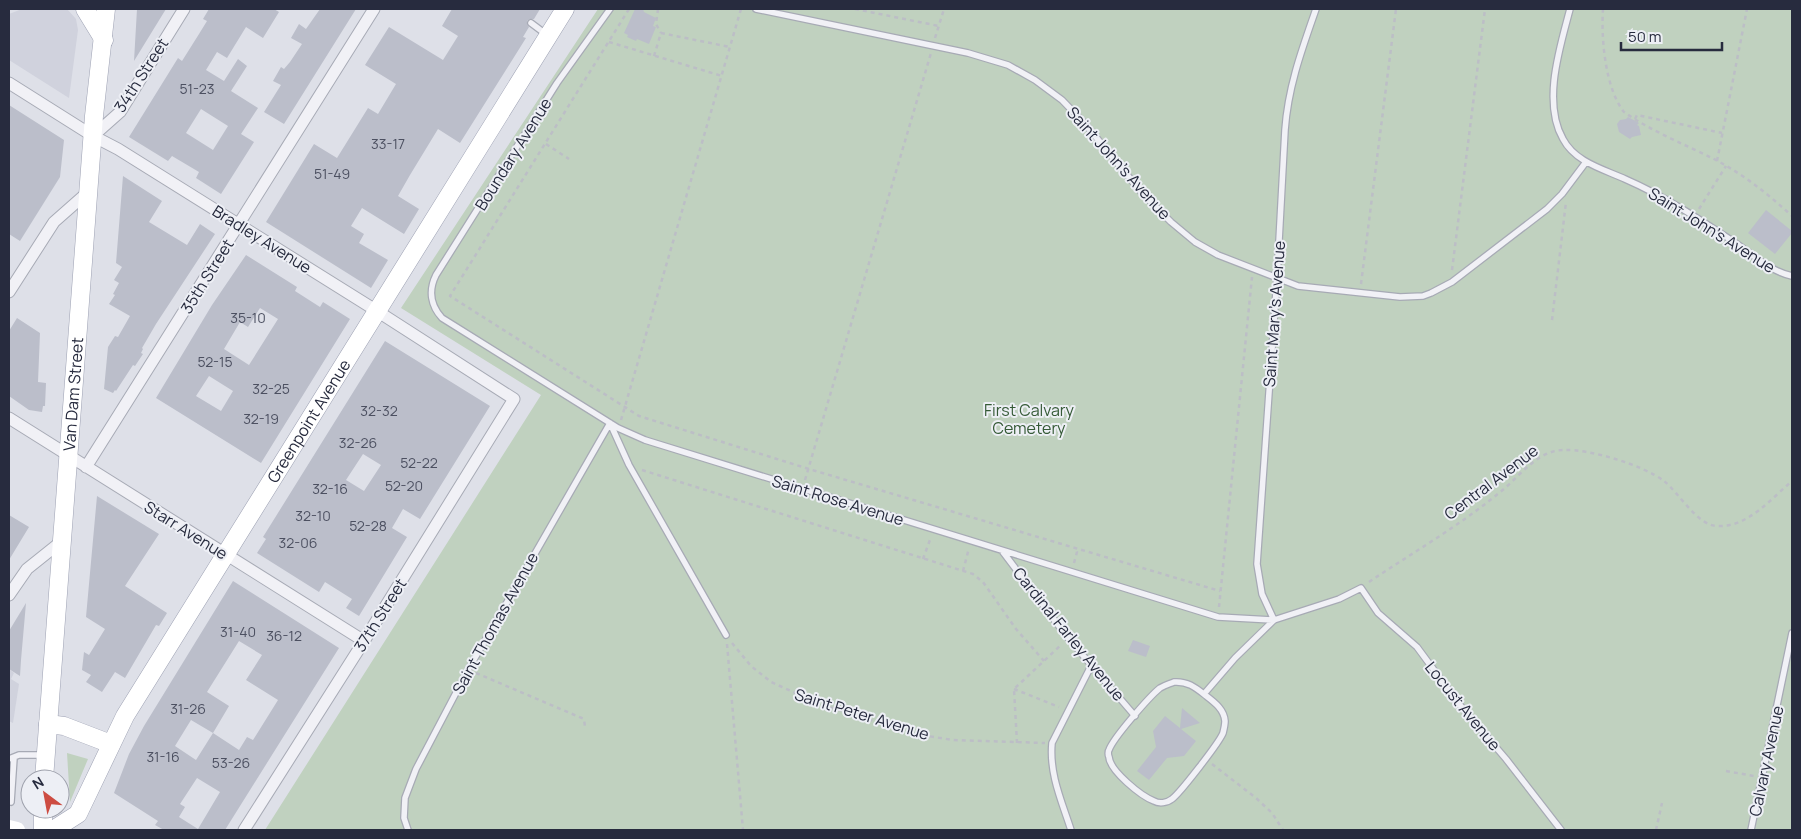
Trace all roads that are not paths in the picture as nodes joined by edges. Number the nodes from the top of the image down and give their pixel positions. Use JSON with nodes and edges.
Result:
{"nodes":[{"id":1,"x":86,"y":9,"type":"edge"},
{"id":2,"x":106,"y":9,"type":"edge"},
{"id":3,"x":184,"y":9,"type":"edge"},
{"id":4,"x":374,"y":9,"type":"edge"},
{"id":5,"x":565,"y":9,"type":"edge"},
{"id":6,"x":610,"y":9,"type":"edge"},
{"id":7,"x":756,"y":9,"type":"edge"},
{"id":8,"x":1316,"y":9,"type":"edge"},
{"id":9,"x":1570,"y":9,"type":"edge"},
{"id":10,"x":531,"y":23,"type":"dead end"},
{"id":11,"x":548,"y":36,"type":"junction"},
{"id":12,"x":104,"y":40,"type":"junction"},
{"id":13,"x":9,"y":83,"type":"edge"},
{"id":14,"x":93,"y":136,"type":"junction"},
{"id":15,"x":1586,"y":162,"type":"junction"},
{"id":16,"x":88,"y":192,"type":"junction"},
{"id":17,"x":239,"y":225,"type":"junction"},
{"id":18,"x":1792,"y":276,"type":"edge"},
{"id":19,"x":1277,"y":278,"type":"junction"},
{"id":20,"x":9,"y":292,"type":"edge"},
{"id":21,"x":434,"y":305,"type":"joint"},
{"id":22,"x":377,"y":311,"type":"junction"},
{"id":23,"x":514,"y":399,"type":"joint"},
{"id":24,"x":9,"y":418,"type":"edge"},
{"id":25,"x":610,"y":423,"type":"junction"},
{"id":26,"x":67,"y":455,"type":"junction"},
{"id":27,"x":86,"y":467,"type":"junction"},
{"id":28,"x":62,"y":541,"type":"junction"},
{"id":29,"x":1003,"y":552,"type":"junction"},
{"id":30,"x":225,"y":554,"type":"junction"},
{"id":31,"x":9,"y":595,"type":"edge"},
{"id":32,"x":1274,"y":620,"type":"junction"},
{"id":33,"x":1792,"y":633,"type":"edge"},
{"id":34,"x":726,"y":635,"type":"road end"},
{"id":35,"x":364,"y":641,"type":"junction"},
{"id":36,"x":1091,"y":666,"type":"junction"},
{"id":37,"x":1204,"y":694,"type":"junction"},
{"id":38,"x":1135,"y":716,"type":"junction"},
{"id":39,"x":48,"y":724,"type":"junction"},
{"id":40,"x":110,"y":744,"type":"junction"},
{"id":41,"x":46,"y":756,"type":"junction"},
{"id":42,"x":12,"y":758,"type":"edge"},
{"id":43,"x":45,"y":769,"type":"edge"},
{"id":44,"x":11,"y":784,"type":"edge"},
{"id":45,"x":9,"y":801,"type":"edge"},
{"id":46,"x":9,"y":828,"type":"edge"},
{"id":47,"x":17,"y":830,"type":"edge"},
{"id":48,"x":53,"y":830,"type":"edge"},
{"id":49,"x":244,"y":830,"type":"edge"},
{"id":50,"x":408,"y":830,"type":"edge"},
{"id":51,"x":1071,"y":830,"type":"edge"},
{"id":52,"x":1561,"y":830,"type":"edge"},
{"id":53,"x":1751,"y":830,"type":"edge"}],
"edges":[{"from":1,"to":12,"type":"main road"},
{"from":2,"to":12,"type":"main road","name":"Van Dam Street"},
{"from":3,"to":14,"type":"street","name":"34th Street"},
{"from":4,"to":17,"type":"street","name":"35th Street"},
{"from":5,"to":11,"type":"main road","name":"Greenpoint Avenue"},
{"from":6,"to":21,"type":"lane","name":"Boundary Avenue"},
{"from":7,"to":19,"type":"lane","name":"Saint John's Avenue"},
{"from":8,"to":19,"type":"lane","name":"Saint Mary's Avenue"},
{"from":9,"to":15,"type":"lane"},
{"from":10,"to":11,"type":"lane"},
{"from":11,"to":22,"type":"main road","name":"Greenpoint Avenue"},
{"from":12,"to":14,"type":"main road","name":"Van Dam Street"},
{"from":13,"to":14,"type":"street","name":"Bradley Avenue"},
{"from":14,"to":16,"type":"main road","name":"Van Dam Street"},
{"from":14,"to":17,"type":"street","name":"Bradley Avenue"},
{"from":15,"to":18,"type":"lane","name":"Saint John's Avenue"},
{"from":15,"to":19,"type":"lane","name":"Saint John's Avenue"},
{"from":16,"to":20,"type":"street"},
{"from":16,"to":26,"type":"main road","name":"Van Dam Street"},
{"from":17,"to":22,"type":"street","name":"Bradley Avenue"},
{"from":17,"to":27,"type":"street","name":"35th Street"},
{"from":19,"to":32,"type":"lane","name":"Saint Mary's Avenue"},
{"from":21,"to":25,"type":"lane","name":"Saint Rose Avenue"},
{"from":22,"to":23,"type":"street","name":"Bradley Avenue"},
{"from":22,"to":30,"type":"main road","name":"Greenpoint Avenue"},
{"from":23,"to":35,"type":"street","name":"37th Street"},
{"from":24,"to":26,"type":"street","name":"Starr Avenue"},
{"from":25,"to":29,"type":"lane","name":"Saint Rose Avenue"},
{"from":25,"to":34,"type":"lane"},
{"from":25,"to":50,"type":"lane","name":"Saint Thomas Avenue"},
{"from":26,"to":27,"type":"street","name":"Starr Avenue"},
{"from":26,"to":28,"type":"main road","name":"Van Dam Street"},
{"from":27,"to":30,"type":"street","name":"Starr Avenue"},
{"from":28,"to":31,"type":"street"},
{"from":28,"to":39,"type":"main road","name":"Van Dam Street"},
{"from":29,"to":32,"type":"lane","name":"Saint Rose Avenue"},
{"from":29,"to":36,"type":"lane","name":"Cardinal Farley Avenue"},
{"from":30,"to":35,"type":"street","name":"Starr Avenue"},
{"from":30,"to":40,"type":"main road","name":"Greenpoint Avenue"},
{"from":32,"to":37,"type":"lane"},
{"from":32,"to":52,"type":"lane","name":"Locust Avenue"},
{"from":33,"to":53,"type":"lane","name":"Calvary Avenue"},
{"from":35,"to":49,"type":"street","name":"37th Street"},
{"from":36,"to":38,"type":"lane","name":"Cardinal Farley Avenue"},
{"from":36,"to":51,"type":"lane"},
{"from":37,"to":38,"type":"lane","name":"Cardinal Farley Avenue"},
{"from":37,"to":38,"type":"lane","name":"Cardinal Farley Avenue"},
{"from":39,"to":40,"type":"main road"},
{"from":39,"to":41,"type":"main road","name":"Van Dam Street"},
{"from":40,"to":48,"type":"main road","name":"Greenpoint Avenue"},
{"from":41,"to":42,"type":"lane"},
{"from":41,"to":43,"type":"main road","name":"Van Dam Street"},
{"from":42,"to":44,"type":"lane"},
{"from":44,"to":45,"type":"lane"},
{"from":46,"to":47,"type":"main road"}]}
